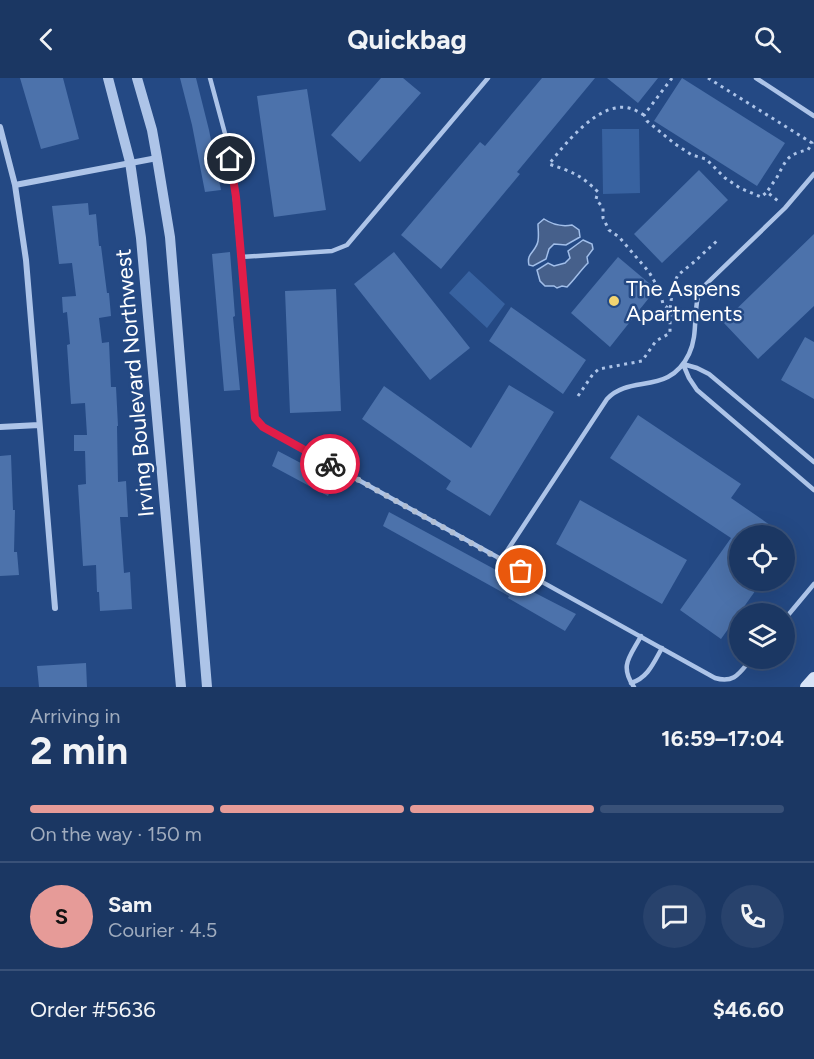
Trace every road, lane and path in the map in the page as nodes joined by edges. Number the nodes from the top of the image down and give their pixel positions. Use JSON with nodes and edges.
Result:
{"nodes":[{"id":1,"x":108,"y":78,"type":"edge"},
{"id":2,"x":137,"y":78,"type":"edge"},
{"id":3,"x":210,"y":78,"type":"edge"},
{"id":4,"x":488,"y":78,"type":"edge"},
{"id":5,"x":672,"y":78,"type":"edge"},
{"id":6,"x":708,"y":78,"type":"edge"},
{"id":7,"x":756,"y":78,"type":"edge"},
{"id":8,"x":644,"y":116,"type":"junction"},
{"id":9,"x":814,"y":116,"type":"edge"},
{"id":10,"x":0,"y":128,"type":"edge"},
{"id":11,"x":157,"y":158,"type":"junction"},
{"id":12,"x":130,"y":162,"type":"junction"},
{"id":13,"x":814,"y":174,"type":"edge"},
{"id":14,"x":15,"y":185,"type":"junction"},
{"id":15,"x":767,"y":192,"type":"junction"},
{"id":16,"x":785,"y":208,"type":"junction"},
{"id":17,"x":718,"y":238,"type":"dead end"},
{"id":18,"x":241,"y":257,"type":"junction"},
{"id":19,"x":670,"y":310,"type":"junction"},
{"id":20,"x":670,"y":315,"type":"junction"},
{"id":21,"x":696,"y":315,"type":"junction"},
{"id":22,"x":683,"y":364,"type":"junction"},
{"id":23,"x":578,"y":396,"type":"dead end"},
{"id":24,"x":39,"y":425,"type":"junction"},
{"id":25,"x":0,"y":427,"type":"edge"},
{"id":26,"x":814,"y":462,"type":"edge"},
{"id":27,"x":814,"y":490,"type":"edge"},
{"id":28,"x":501,"y":560,"type":"junction"},
{"id":29,"x":814,"y":584,"type":"edge"},
{"id":30,"x":795,"y":607,"type":"edge"},
{"id":31,"x":55,"y":608,"type":"dead end"},
{"id":32,"x":641,"y":636,"type":"junction"},
{"id":33,"x":662,"y":648,"type":"junction"},
{"id":34,"x":742,"y":669,"type":"edge"},
{"id":35,"x":814,"y":678,"type":"edge"},
{"id":36,"x":633,"y":685,"type":"edge"},
{"id":37,"x":181,"y":687,"type":"edge"},
{"id":38,"x":207,"y":687,"type":"edge"},
{"id":39,"x":806,"y":687,"type":"edge"}],
"edges":[{"from":1,"to":12,"type":"street","name":"Irving Boulevard Northwest"},
{"from":2,"to":11,"type":"street"},
{"from":3,"to":18,"type":"lane"},
{"from":4,"to":18,"type":"lane"},
{"from":5,"to":8,"type":"path"},
{"from":6,"to":15,"type":"path"},
{"from":7,"to":9,"type":"lane"},
{"from":8,"to":15,"type":"path"},
{"from":8,"to":19,"type":"path"},
{"from":10,"to":14,"type":"street"},
{"from":11,"to":12,"type":"street"},
{"from":11,"to":38,"type":"street"},
{"from":12,"to":14,"type":"street"},
{"from":12,"to":37,"type":"street","name":"Irving Boulevard Northwest"},
{"from":13,"to":16,"type":"lane"},
{"from":14,"to":24,"type":"street"},
{"from":15,"to":16,"type":"path"},
{"from":16,"to":21,"type":"lane"},
{"from":17,"to":19,"type":"path"},
{"from":18,"to":28,"type":"lane"},
{"from":19,"to":20,"type":"path"},
{"from":20,"to":21,"type":"path"},
{"from":20,"to":23,"type":"path"},
{"from":21,"to":22,"type":"lane"},
{"from":22,"to":26,"type":"lane"},
{"from":22,"to":27,"type":"lane"},
{"from":22,"to":28,"type":"lane"},
{"from":24,"to":25,"type":"street"},
{"from":24,"to":31,"type":"street"},
{"from":28,"to":32,"type":"lane"},
{"from":29,"to":30,"type":"lane"},
{"from":32,"to":33,"type":"lane"},
{"from":32,"to":36,"type":"lane"},
{"from":33,"to":34,"type":"lane"},
{"from":33,"to":36,"type":"lane"},
{"from":35,"to":39,"type":"main road"}]}
